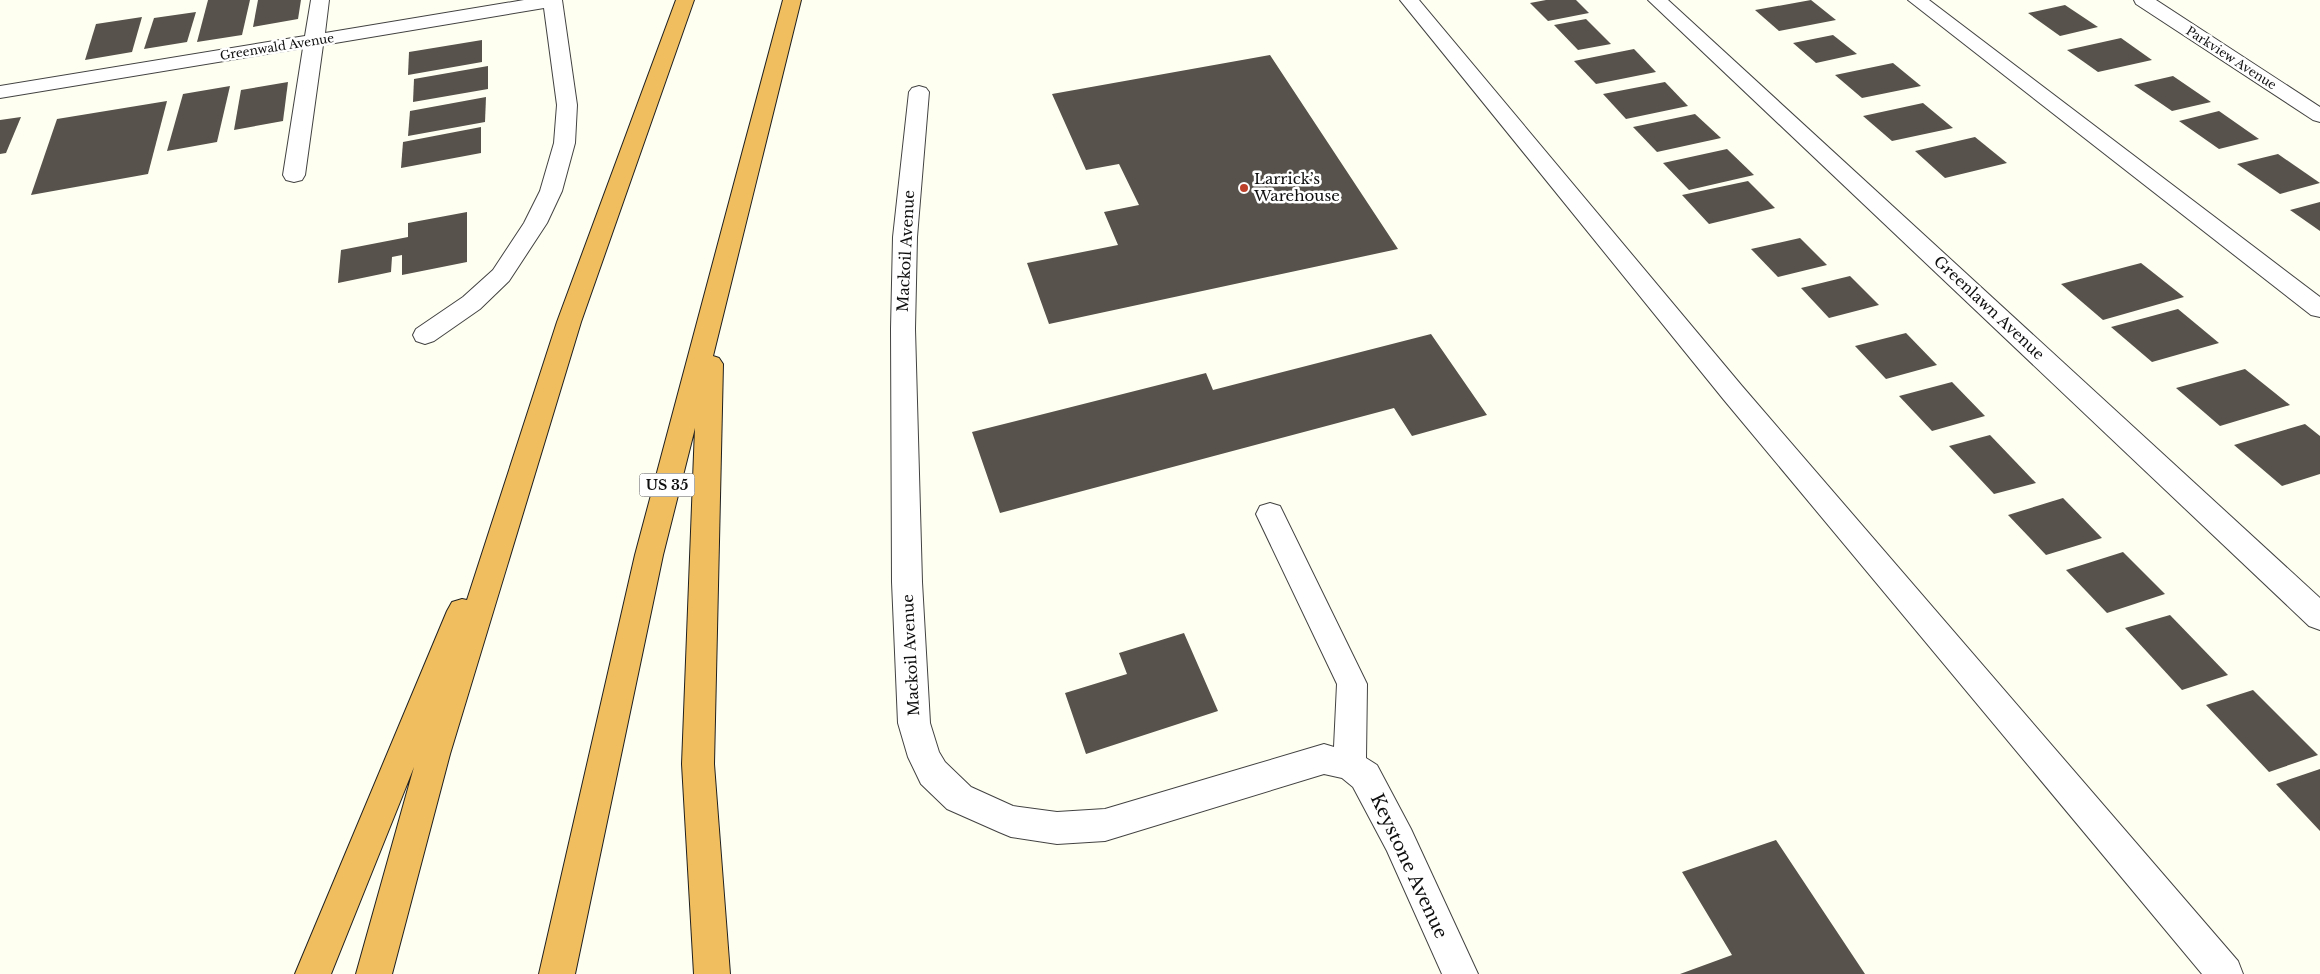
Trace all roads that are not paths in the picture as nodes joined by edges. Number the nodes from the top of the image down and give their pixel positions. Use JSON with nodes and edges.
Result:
{"nodes":[{"id":1,"x":320,"y":0,"type":"edge"},
{"id":2,"x":553,"y":0,"type":"edge"},
{"id":3,"x":685,"y":0,"type":"edge"},
{"id":4,"x":792,"y":0,"type":"edge"},
{"id":5,"x":1409,"y":0,"type":"edge"},
{"id":6,"x":1657,"y":0,"type":"edge"},
{"id":7,"x":1917,"y":0,"type":"edge"},
{"id":8,"x":2143,"y":0,"type":"edge"},
{"id":9,"x":314,"y":41,"type":"junction"},
{"id":10,"x":0,"y":92,"type":"edge"},
{"id":11,"x":919,"y":92,"type":"dead end"},
{"id":12,"x":2320,"y":116,"type":"edge"},
{"id":13,"x":294,"y":175,"type":"dead end"},
{"id":14,"x":2320,"y":309,"type":"edge"},
{"id":15,"x":711,"y":314,"type":"junction"},
{"id":16,"x":425,"y":336,"type":"dead end"},
{"id":17,"x":535,"y":434,"type":"junction"},
{"id":18,"x":1270,"y":514,"type":"dead end"},
{"id":19,"x":2320,"y":617,"type":"edge"},
{"id":20,"x":1350,"y":765,"type":"junction"},
{"id":21,"x":313,"y":974,"type":"edge"},
{"id":22,"x":374,"y":974,"type":"edge"},
{"id":23,"x":557,"y":974,"type":"edge"},
{"id":24,"x":712,"y":974,"type":"edge"},
{"id":25,"x":1460,"y":974,"type":"edge"},
{"id":26,"x":2225,"y":974,"type":"edge"}],
"edges":[{"from":1,"to":9,"type":"street"},
{"from":2,"to":9,"type":"street","name":"Greenwald Avenue"},
{"from":2,"to":16,"type":"street"},
{"from":3,"to":17,"type":"highway"},
{"from":4,"to":15,"type":"highway","number":"US 35"},
{"from":5,"to":26,"type":"street"},
{"from":6,"to":19,"type":"street","name":"Greenlawn Avenue"},
{"from":7,"to":14,"type":"street"},
{"from":8,"to":12,"type":"street","name":"Parkview Avenue"},
{"from":9,"to":10,"type":"street","name":"Greenwald Avenue"},
{"from":9,"to":13,"type":"street"},
{"from":11,"to":20,"type":"street","name":"Mackoil Avenue"},
{"from":15,"to":23,"type":"highway","number":"US 35"},
{"from":15,"to":24,"type":"highway"},
{"from":17,"to":21,"type":"highway"},
{"from":17,"to":22,"type":"highway"},
{"from":18,"to":20,"type":"street"},
{"from":20,"to":25,"type":"street","name":"Keystone Avenue"}]}
